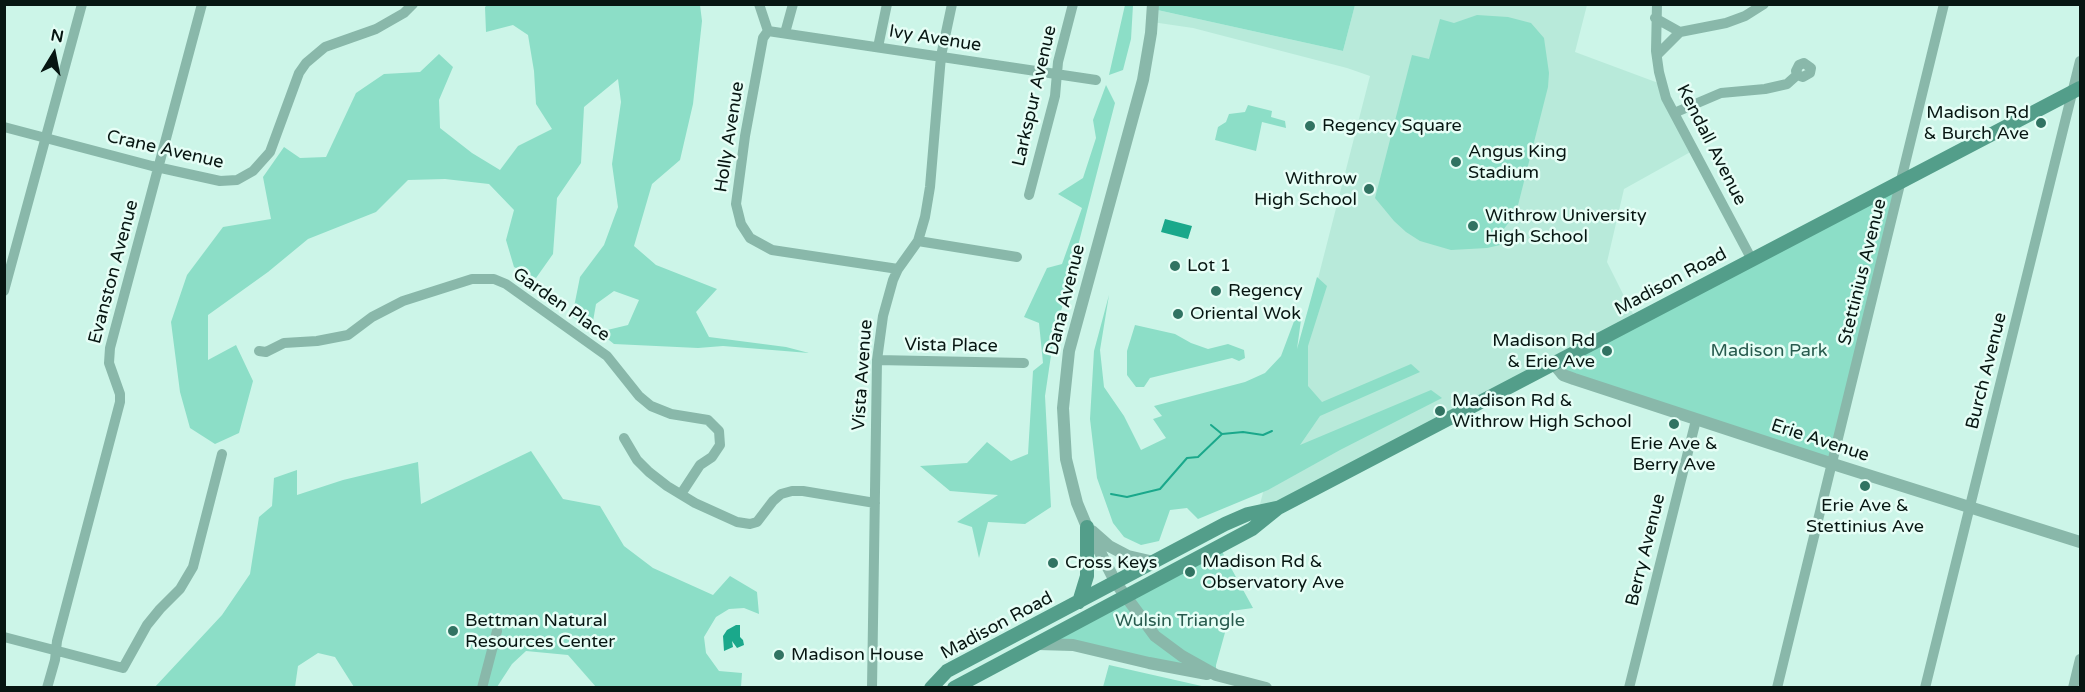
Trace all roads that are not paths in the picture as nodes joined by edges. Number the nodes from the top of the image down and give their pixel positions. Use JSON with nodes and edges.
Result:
{"nodes":[{"id":1,"x":82,"y":4,"type":"edge"},
{"id":2,"x":202,"y":4,"type":"edge"},
{"id":3,"x":413,"y":4,"type":"edge"},
{"id":4,"x":759,"y":4,"type":"edge"},
{"id":5,"x":793,"y":4,"type":"edge"},
{"id":6,"x":887,"y":4,"type":"edge"},
{"id":7,"x":952,"y":4,"type":"edge"},
{"id":8,"x":1073,"y":4,"type":"edge"},
{"id":9,"x":1153,"y":4,"type":"edge"},
{"id":10,"x":1657,"y":4,"type":"edge"},
{"id":11,"x":1764,"y":4,"type":"edge"},
{"id":12,"x":1944,"y":4,"type":"edge"},
{"id":13,"x":1655,"y":18,"type":"junction"},
{"id":14,"x":768,"y":32,"type":"junction"},
{"id":15,"x":1680,"y":32,"type":"junction"},
{"id":16,"x":785,"y":33,"type":"junction"},
{"id":17,"x":878,"y":47,"type":"junction"},
{"id":18,"x":1657,"y":55,"type":"junction"},
{"id":19,"x":941,"y":56,"type":"junction"},
{"id":20,"x":2080,"y":61,"type":"edge"},
{"id":21,"x":1057,"y":74,"type":"junction"},
{"id":22,"x":1797,"y":75,"type":"dead end"},
{"id":23,"x":1096,"y":80,"type":"dead end"},
{"id":24,"x":2076,"y":90,"type":"edge"},
{"id":25,"x":1674,"y":113,"type":"junction"},
{"id":26,"x":4,"y":127,"type":"edge"},
{"id":27,"x":46,"y":138,"type":"junction"},
{"id":28,"x":159,"y":167,"type":"junction"},
{"id":29,"x":1901,"y":182,"type":"junction"},
{"id":30,"x":1029,"y":195,"type":"dead end"},
{"id":31,"x":918,"y":242,"type":"junction"},
{"id":32,"x":1017,"y":257,"type":"dead end"},
{"id":33,"x":1752,"y":260,"type":"junction"},
{"id":34,"x":898,"y":269,"type":"junction"},
{"id":35,"x":4,"y":291,"type":"edge"},
{"id":36,"x":258,"y":351,"type":"dead end"},
{"id":37,"x":878,"y":360,"type":"junction"},
{"id":38,"x":1024,"y":363,"type":"dead end"},
{"id":39,"x":1554,"y":364,"type":"junction"},
{"id":40,"x":1696,"y":420,"type":"junction"},
{"id":41,"x":624,"y":438,"type":"dead end"},
{"id":42,"x":222,"y":454,"type":"dead end"},
{"id":43,"x":1833,"y":464,"type":"junction"},
{"id":44,"x":681,"y":495,"type":"junction"},
{"id":45,"x":874,"y":503,"type":"junction"},
{"id":46,"x":1278,"y":508,"type":"junction"},
{"id":47,"x":1970,"y":509,"type":"junction"},
{"id":48,"x":1087,"y":527,"type":"junction"},
{"id":49,"x":2080,"y":542,"type":"edge"},
{"id":50,"x":1154,"y":562,"type":"junction"},
{"id":51,"x":1116,"y":583,"type":"junction"},
{"id":52,"x":1126,"y":597,"type":"junction"},
{"id":53,"x":1079,"y":602,"type":"junction"},
{"id":54,"x":497,"y":631,"type":"dead end"},
{"id":55,"x":4,"y":637,"type":"edge"},
{"id":56,"x":1038,"y":644,"type":"junction"},
{"id":57,"x":56,"y":650,"type":"junction"},
{"id":58,"x":1010,"y":659,"type":"junction"},
{"id":59,"x":2080,"y":659,"type":"edge"},
{"id":60,"x":1216,"y":675,"type":"junction"},
{"id":61,"x":47,"y":687,"type":"edge"},
{"id":62,"x":482,"y":687,"type":"edge"},
{"id":63,"x":872,"y":687,"type":"edge"},
{"id":64,"x":931,"y":687,"type":"edge"},
{"id":65,"x":954,"y":687,"type":"edge"},
{"id":66,"x":1266,"y":687,"type":"edge"},
{"id":67,"x":1629,"y":687,"type":"edge"},
{"id":68,"x":1777,"y":687,"type":"edge"},
{"id":69,"x":1925,"y":687,"type":"edge"},
{"id":70,"x":2073,"y":687,"type":"edge"}],
"edges":[{"from":1,"to":27,"type":"street"},
{"from":2,"to":28,"type":"street","name":"Evanston Avenue"},
{"from":3,"to":28,"type":"street","name":"Crane Avenue"},
{"from":4,"to":14,"type":"street"},
{"from":5,"to":16,"type":"street"},
{"from":6,"to":17,"type":"street"},
{"from":7,"to":19,"type":"street","name":"Vista Avenue"},
{"from":8,"to":21,"type":"street","name":"Larkspur Avenue"},
{"from":9,"to":48,"type":"street","name":"Dana Avenue"},
{"from":10,"to":13,"type":"street","name":"Kendall Avenue"},
{"from":11,"to":15,"type":"street"},
{"from":12,"to":29,"type":"street","name":"Stettinius Avenue"},
{"from":13,"to":15,"type":"street"},
{"from":13,"to":18,"type":"street","name":"Kendall Avenue"},
{"from":14,"to":16,"type":"street","name":"Ivy Avenue"},
{"from":14,"to":34,"type":"street","name":"Holly Avenue"},
{"from":15,"to":18,"type":"street"},
{"from":16,"to":17,"type":"street","name":"Ivy Avenue"},
{"from":17,"to":19,"type":"street","name":"Ivy Avenue"},
{"from":18,"to":25,"type":"street","name":"Kendall Avenue"},
{"from":19,"to":21,"type":"street","name":"Ivy Avenue"},
{"from":19,"to":31,"type":"street","name":"Vista Avenue"},
{"from":20,"to":24,"type":"street","name":"Burch Avenue"},
{"from":21,"to":23,"type":"street","name":"Ivy Avenue"},
{"from":21,"to":30,"type":"street","name":"Larkspur Avenue"},
{"from":22,"to":25,"type":"street"},
{"from":24,"to":29,"type":"main road","name":"Madison Road"},
{"from":24,"to":47,"type":"street","name":"Burch Avenue"},
{"from":25,"to":33,"type":"street","name":"Kendall Avenue"},
{"from":26,"to":27,"type":"street","name":"Crane Avenue"},
{"from":27,"to":28,"type":"street","name":"Crane Avenue"},
{"from":27,"to":35,"type":"street"},
{"from":28,"to":57,"type":"street","name":"Evanston Avenue"},
{"from":29,"to":33,"type":"main road","name":"Madison Road"},
{"from":29,"to":43,"type":"street","name":"Stettinius Avenue"},
{"from":31,"to":32,"type":"street"},
{"from":31,"to":34,"type":"street","name":"Vista Avenue"},
{"from":33,"to":39,"type":"main road","name":"Madison Road"},
{"from":34,"to":37,"type":"street","name":"Vista Avenue"},
{"from":36,"to":44,"type":"street","name":"Garden Place"},
{"from":37,"to":38,"type":"street","name":"Vista Place"},
{"from":37,"to":45,"type":"street","name":"Vista Avenue"},
{"from":39,"to":40,"type":"street","name":"Erie Avenue"},
{"from":39,"to":46,"type":"main road","name":"Madison Road"},
{"from":40,"to":43,"type":"street","name":"Erie Avenue"},
{"from":40,"to":67,"type":"street","name":"Berry Avenue"},
{"from":41,"to":44,"type":"street"},
{"from":42,"to":57,"type":"street"},
{"from":43,"to":47,"type":"street","name":"Erie Avenue"},
{"from":43,"to":68,"type":"street","name":"Stettinius Avenue"},
{"from":44,"to":45,"type":"street"},
{"from":45,"to":63,"type":"street","name":"Vista Avenue"},
{"from":46,"to":50,"type":"main road","name":"Madison Road"},
{"from":46,"to":52,"type":"main road","name":"Madison Road"},
{"from":47,"to":49,"type":"street","name":"Erie Avenue"},
{"from":47,"to":69,"type":"street","name":"Burch Avenue"},
{"from":48,"to":50,"type":"street"},
{"from":48,"to":51,"type":"street","name":"Dana Avenue"},
{"from":48,"to":53,"type":"main road"},
{"from":50,"to":51,"type":"main road","name":"Madison Road"},
{"from":51,"to":52,"type":"street","name":"Dana Avenue"},
{"from":51,"to":53,"type":"main road","name":"Madison Road"},
{"from":51,"to":58,"type":"main road"},
{"from":52,"to":56,"type":"main road","name":"Madison Road"},
{"from":52,"to":60,"type":"street","name":"Dana Avenue"},
{"from":53,"to":64,"type":"main road","name":"Madison Road"},
{"from":54,"to":62,"type":"street"},
{"from":55,"to":57,"type":"street"},
{"from":56,"to":58,"type":"main road","name":"Madison Road"},
{"from":56,"to":60,"type":"street"},
{"from":57,"to":61,"type":"street","name":"Evanston Avenue"},
{"from":58,"to":65,"type":"main road","name":"Madison Road"},
{"from":59,"to":70,"type":"street"},
{"from":60,"to":66,"type":"street"}]}
